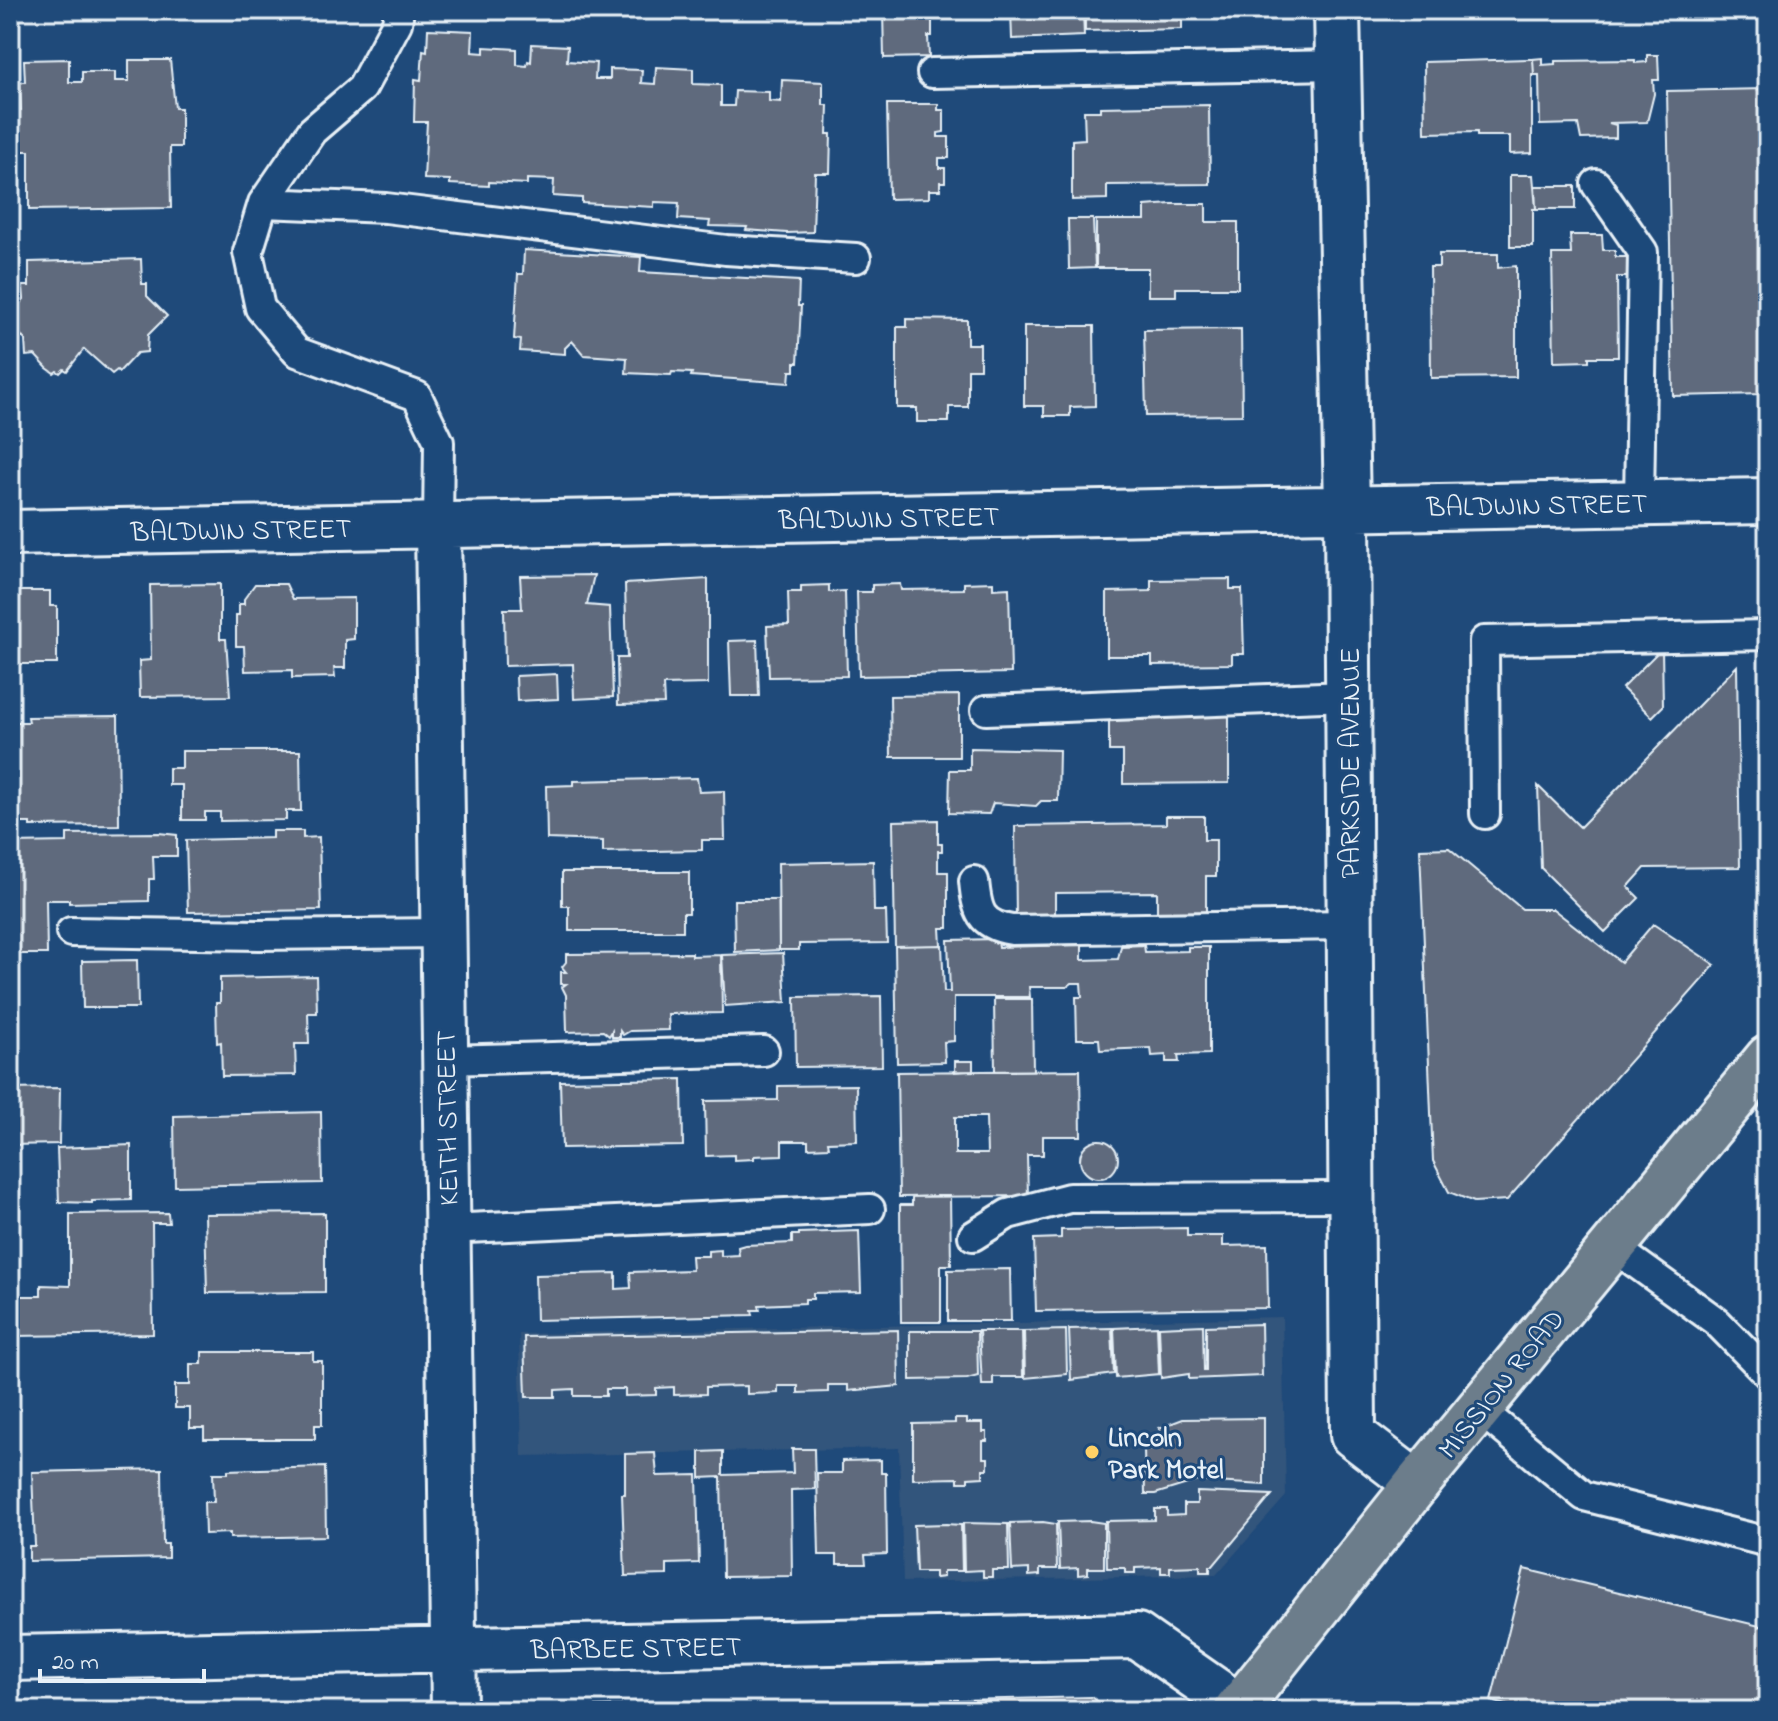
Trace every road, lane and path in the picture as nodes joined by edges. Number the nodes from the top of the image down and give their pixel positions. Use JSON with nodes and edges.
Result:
{"nodes":[{"id":1,"x":399,"y":10,"type":"edge"},
{"id":2,"x":1337,"y":10,"type":"edge"},
{"id":3,"x":1338,"y":65,"type":"junction"},
{"id":4,"x":932,"y":73,"type":"dead end"},
{"id":5,"x":1596,"y":184,"type":"dead end"},
{"id":6,"x":263,"y":203,"type":"junction"},
{"id":7,"x":856,"y":258,"type":"dead end"},
{"id":8,"x":1768,"y":501,"type":"edge"},
{"id":9,"x":1639,"y":502,"type":"junction"},
{"id":10,"x":1347,"y":508,"type":"junction"},
{"id":11,"x":438,"y":525,"type":"junction"},
{"id":12,"x":10,"y":533,"type":"edge"},
{"id":13,"x":1768,"y":635,"type":"edge"},
{"id":14,"x":1348,"y":696,"type":"junction"},
{"id":15,"x":986,"y":710,"type":"dead end"},
{"id":16,"x":1485,"y":814,"type":"dead end"},
{"id":17,"x":974,"y":881,"type":"dead end"},
{"id":18,"x":1350,"y":925,"type":"junction"},
{"id":19,"x":71,"y":932,"type":"dead end"},
{"id":20,"x":444,"y":933,"type":"junction"},
{"id":21,"x":764,"y":1051,"type":"dead end"},
{"id":22,"x":1768,"y":1058,"type":"edge"},
{"id":23,"x":445,"y":1060,"type":"junction"},
{"id":24,"x":1351,"y":1197,"type":"junction"},
{"id":25,"x":870,"y":1209,"type":"dead end"},
{"id":26,"x":447,"y":1229,"type":"junction"},
{"id":27,"x":973,"y":1236,"type":"dead end"},
{"id":28,"x":1612,"y":1246,"type":"junction"},
{"id":29,"x":1768,"y":1374,"type":"edge"},
{"id":30,"x":1479,"y":1409,"type":"junction"},
{"id":31,"x":1417,"y":1484,"type":"junction"},
{"id":32,"x":1768,"y":1542,"type":"edge"},
{"id":33,"x":453,"y":1651,"type":"junction"},
{"id":34,"x":10,"y":1658,"type":"edge"},
{"id":35,"x":1238,"y":1709,"type":"edge"},
{"id":36,"x":454,"y":1711,"type":"edge"}],
"edges":[{"from":1,"to":6,"type":"lane"},
{"from":2,"to":3,"type":"street","name":"PARKSIDE AVENUE"},
{"from":3,"to":4,"type":"lane"},
{"from":3,"to":10,"type":"street","name":"PARKSIDE AVENUE"},
{"from":5,"to":9,"type":"lane"},
{"from":6,"to":7,"type":"lane"},
{"from":6,"to":11,"type":"lane"},
{"from":8,"to":9,"type":"street","name":"BALDWIN STREET"},
{"from":9,"to":10,"type":"street","name":"BALDWIN STREET"},
{"from":10,"to":11,"type":"street","name":"BALDWIN STREET"},
{"from":10,"to":14,"type":"street","name":"PARKSIDE AVENUE"},
{"from":11,"to":12,"type":"street","name":"BALDWIN STREET"},
{"from":11,"to":20,"type":"street","name":"KEITH STREET"},
{"from":13,"to":16,"type":"lane"},
{"from":14,"to":15,"type":"lane"},
{"from":14,"to":18,"type":"street","name":"PARKSIDE AVENUE"},
{"from":17,"to":18,"type":"lane"},
{"from":18,"to":24,"type":"street","name":"PARKSIDE AVENUE"},
{"from":19,"to":20,"type":"lane"},
{"from":20,"to":23,"type":"street","name":"KEITH STREET"},
{"from":21,"to":23,"type":"lane"},
{"from":22,"to":28,"type":"main road","name":"MISSION ROAD"},
{"from":23,"to":26,"type":"street","name":"KEITH STREET"},
{"from":24,"to":27,"type":"lane"},
{"from":24,"to":31,"type":"street","name":"PARKSIDE AVENUE"},
{"from":25,"to":26,"type":"lane"},
{"from":26,"to":33,"type":"street","name":"KEITH STREET"},
{"from":28,"to":29,"type":"lane"},
{"from":28,"to":30,"type":"main road","name":"MISSION ROAD"},
{"from":30,"to":31,"type":"main road","name":"MISSION ROAD"},
{"from":30,"to":32,"type":"lane"},
{"from":31,"to":35,"type":"main road","name":"MISSION ROAD"},
{"from":33,"to":34,"type":"street","name":"BARBEE STREET"},
{"from":33,"to":35,"type":"street","name":"BARBEE STREET"},
{"from":33,"to":36,"type":"street","name":"KEITH STREET"}]}
